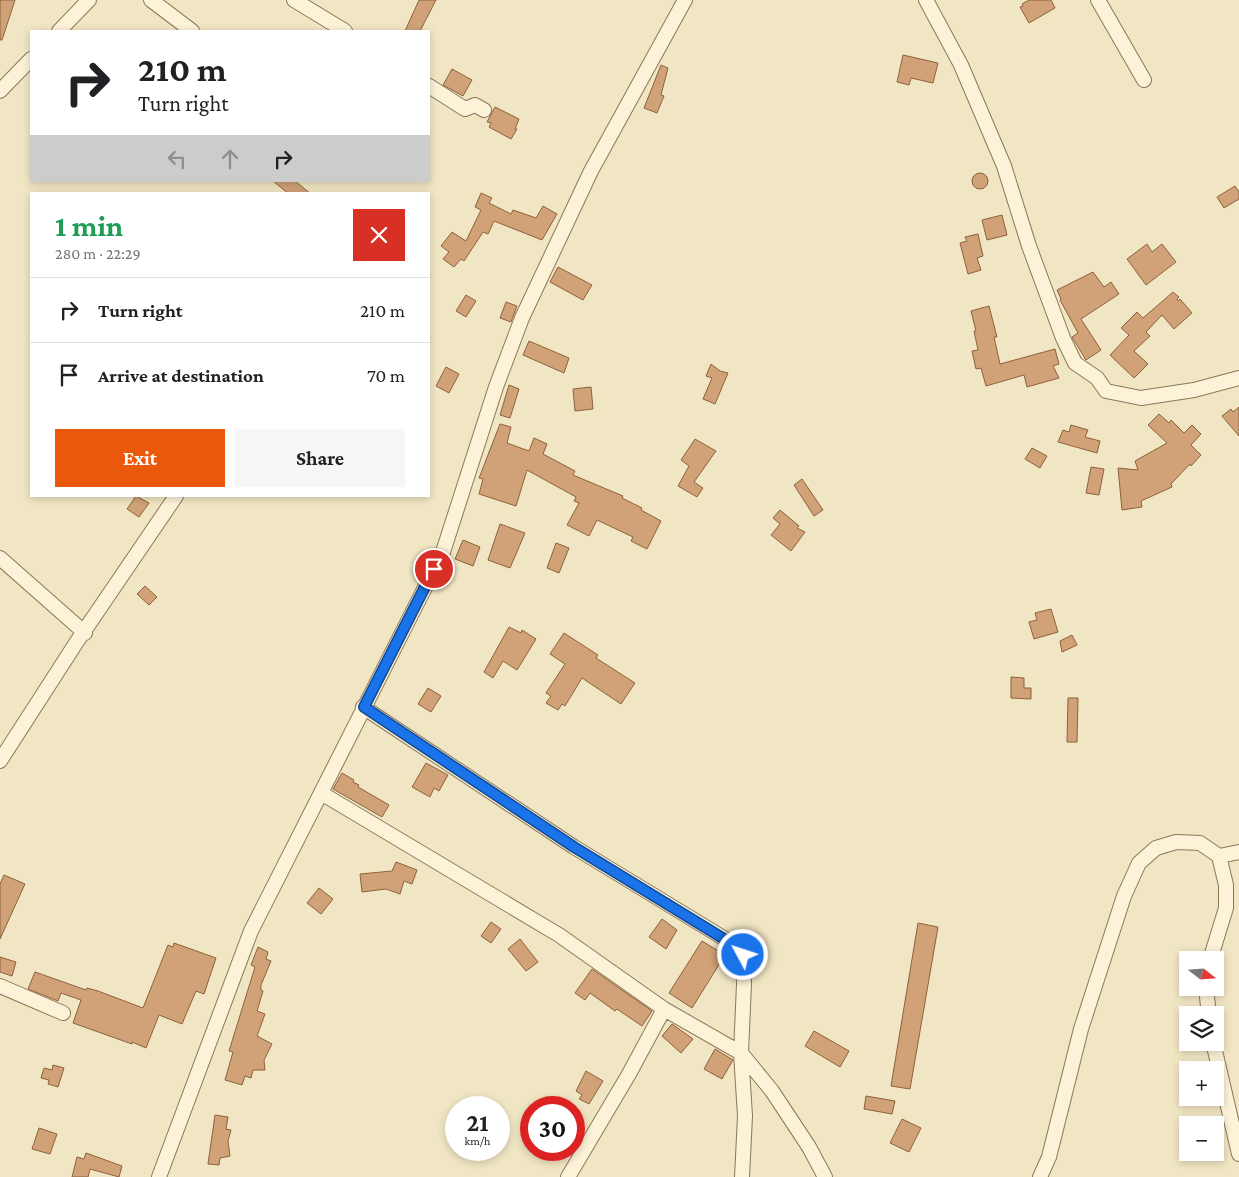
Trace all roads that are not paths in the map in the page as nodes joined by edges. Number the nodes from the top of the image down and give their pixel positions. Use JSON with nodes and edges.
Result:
{"nodes":[{"id":1,"x":90,"y":0,"type":"edge"},
{"id":2,"x":152,"y":0,"type":"edge"},
{"id":3,"x":294,"y":0,"type":"edge"},
{"id":4,"x":685,"y":0,"type":"edge"},
{"id":5,"x":926,"y":0,"type":"edge"},
{"id":6,"x":1098,"y":0,"type":"edge"},
{"id":7,"x":60,"y":30,"type":"edge"},
{"id":8,"x":191,"y":30,"type":"edge"},
{"id":9,"x":343,"y":30,"type":"edge"},
{"id":10,"x":30,"y":60,"type":"edge"},
{"id":11,"x":1144,"y":80,"type":"dead end"},
{"id":12,"x":430,"y":87,"type":"edge"},
{"id":13,"x":0,"y":91,"type":"edge"},
{"id":14,"x":484,"y":110,"type":"dead end"},
{"id":15,"x":1239,"y":378,"type":"edge"},
{"id":16,"x":175,"y":497,"type":"edge"},
{"id":17,"x":0,"y":558,"type":"edge"},
{"id":18,"x":85,"y":633,"type":"junction"},
{"id":19,"x":364,"y":707,"type":"junction"},
{"id":20,"x":0,"y":761,"type":"edge"},
{"id":21,"x":321,"y":793,"type":"junction"},
{"id":22,"x":1239,"y":852,"type":"edge"},
{"id":23,"x":1219,"y":856,"type":"junction"},
{"id":24,"x":1213,"y":951,"type":"edge"},
{"id":25,"x":0,"y":986,"type":"edge"},
{"id":26,"x":664,"y":1009,"type":"junction"},
{"id":27,"x":63,"y":1013,"type":"dead end"},
{"id":28,"x":1215,"y":1051,"type":"edge"},
{"id":29,"x":741,"y":1053,"type":"junction"},
{"id":30,"x":1239,"y":1154,"type":"edge"},
{"id":31,"x":159,"y":1177,"type":"edge"},
{"id":32,"x":568,"y":1177,"type":"edge"},
{"id":33,"x":742,"y":1177,"type":"edge"},
{"id":34,"x":825,"y":1177,"type":"edge"},
{"id":35,"x":1040,"y":1177,"type":"edge"}],
"edges":[{"from":1,"to":7,"type":"street"},
{"from":2,"to":8,"type":"street"},
{"from":3,"to":9,"type":"street"},
{"from":4,"to":19,"type":"street"},
{"from":5,"to":15,"type":"street"},
{"from":6,"to":11,"type":"street"},
{"from":10,"to":13,"type":"street"},
{"from":12,"to":14,"type":"street"},
{"from":16,"to":18,"type":"street"},
{"from":17,"to":18,"type":"street"},
{"from":18,"to":20,"type":"street"},
{"from":19,"to":21,"type":"street"},
{"from":19,"to":29,"type":"street"},
{"from":21,"to":26,"type":"street"},
{"from":21,"to":31,"type":"street"},
{"from":22,"to":23,"type":"street"},
{"from":23,"to":24,"type":"street"},
{"from":23,"to":35,"type":"street"},
{"from":25,"to":27,"type":"street"},
{"from":26,"to":29,"type":"street"},
{"from":26,"to":32,"type":"street"},
{"from":28,"to":30,"type":"street"},
{"from":29,"to":33,"type":"street"},
{"from":29,"to":34,"type":"street"}]}
